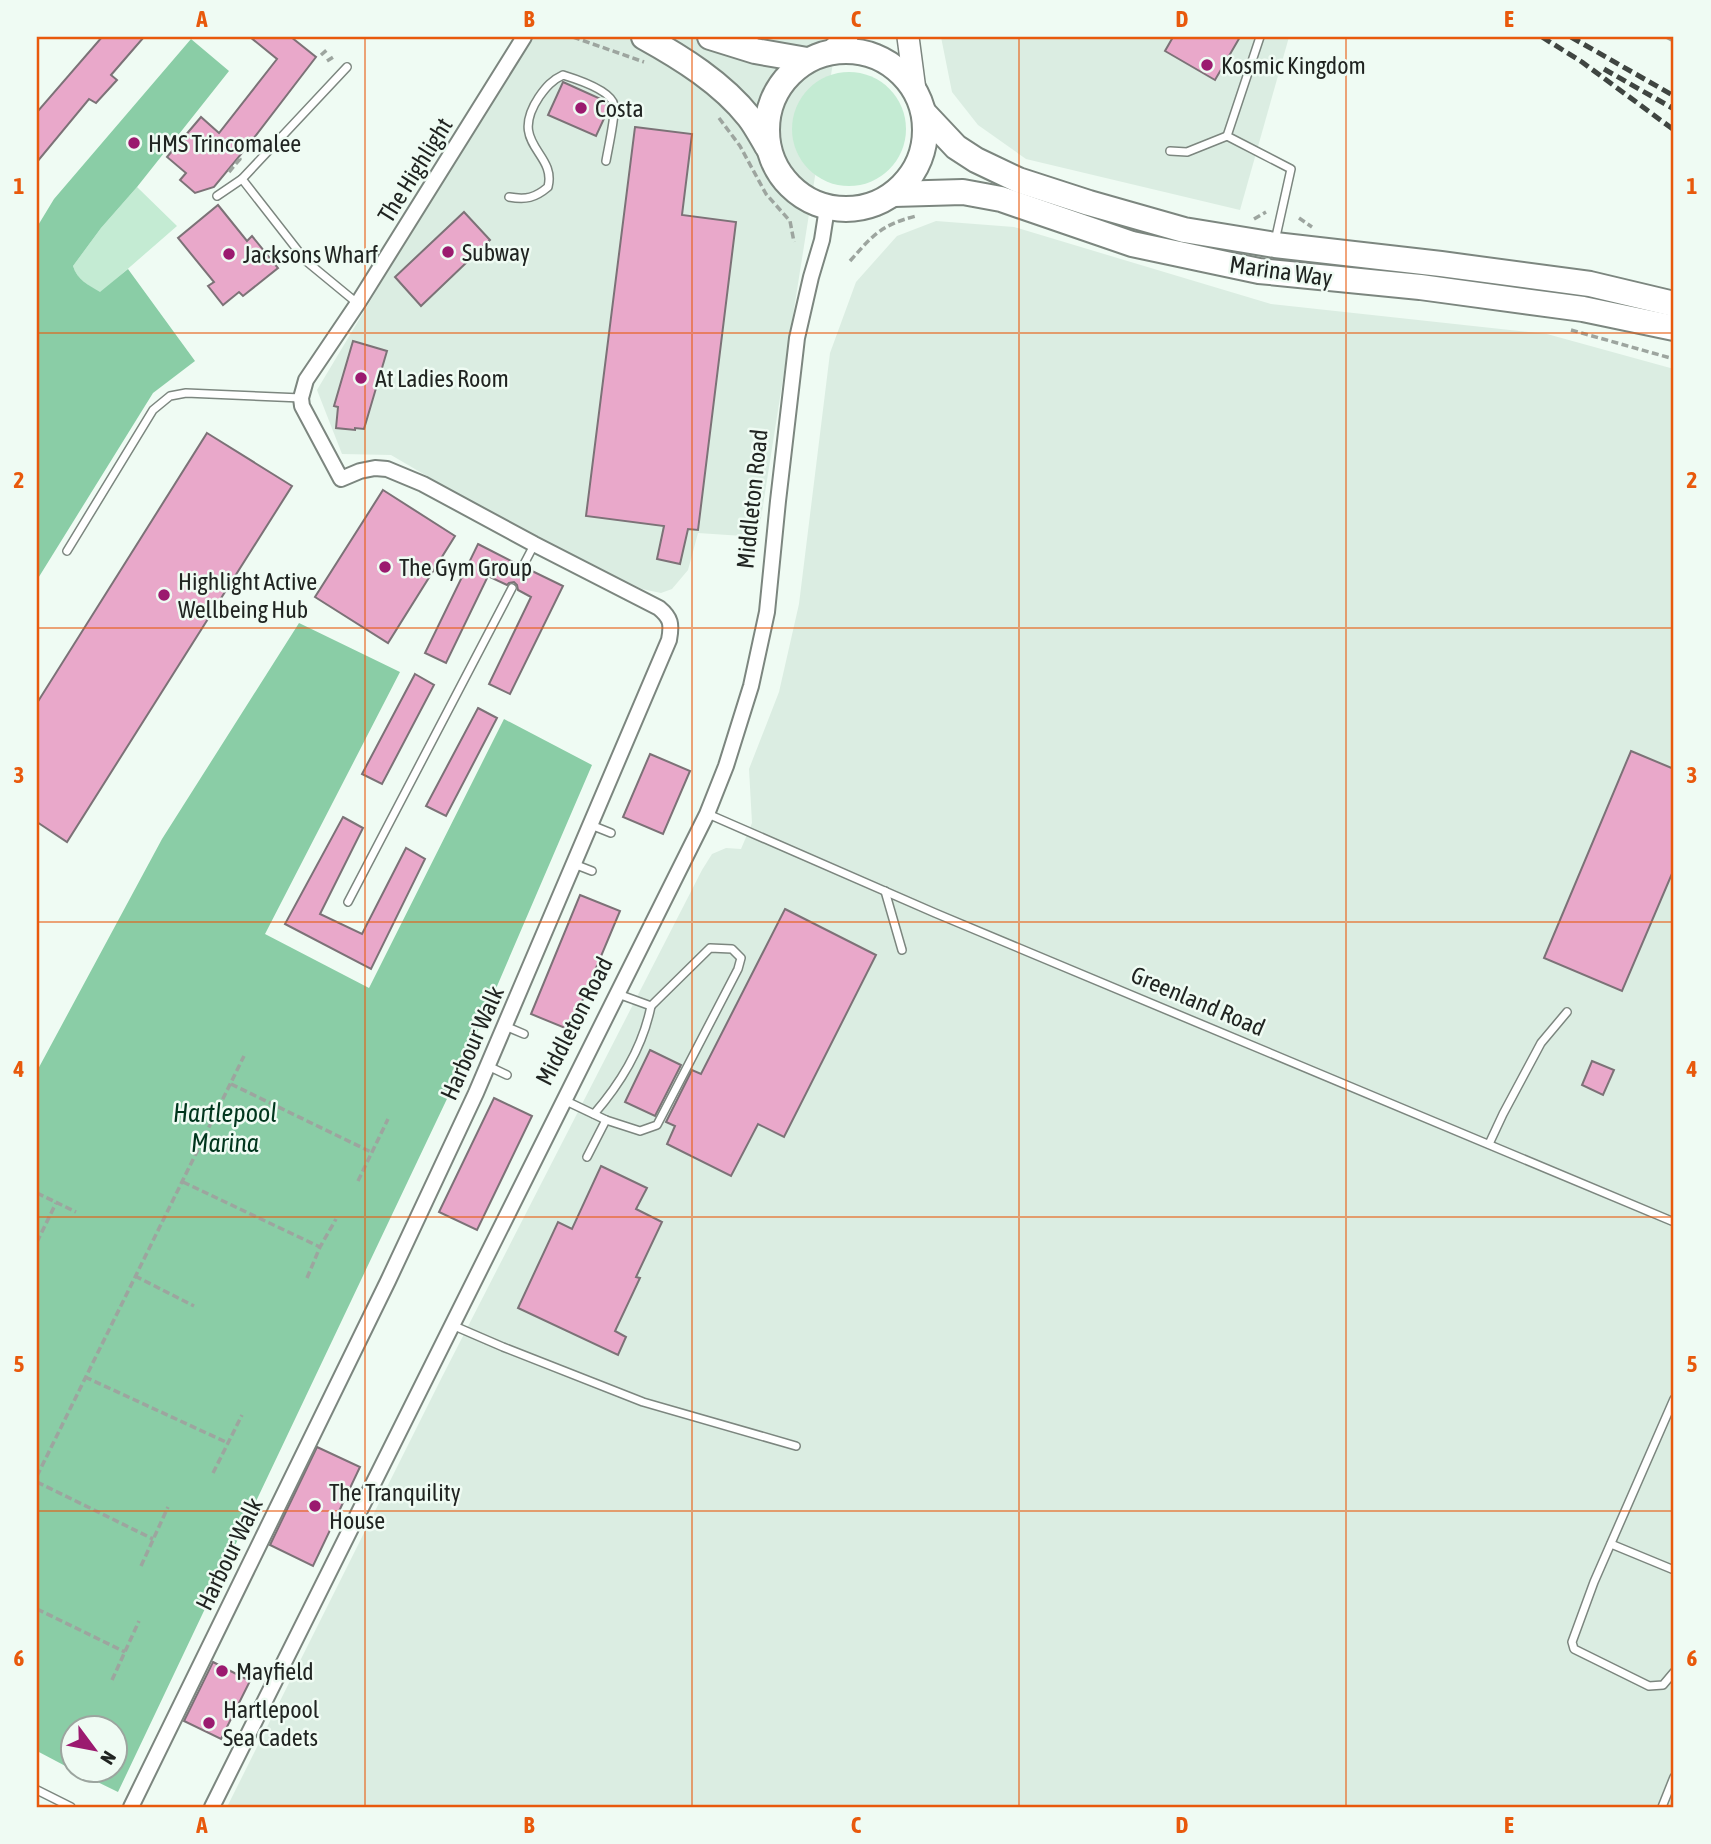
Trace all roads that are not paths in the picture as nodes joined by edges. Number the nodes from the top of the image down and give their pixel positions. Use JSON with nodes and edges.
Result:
{"nodes":[{"id":1,"x":524,"y":37,"type":"edge"},
{"id":2,"x":644,"y":37,"type":"edge"},
{"id":3,"x":710,"y":37,"type":"edge"},
{"id":4,"x":908,"y":37,"type":"edge"},
{"id":5,"x":1261,"y":37,"type":"edge"},
{"id":6,"x":828,"y":50,"type":"edge"},
{"id":7,"x":347,"y":67,"type":"dead end"},
{"id":8,"x":915,"y":90,"type":"junction"},
{"id":9,"x":924,"y":113,"type":"junction"},
{"id":10,"x":1227,"y":136,"type":"junction"},
{"id":11,"x":767,"y":146,"type":"junction"},
{"id":12,"x":1170,"y":151,"type":"dead end"},
{"id":13,"x":606,"y":161,"type":"dead end"},
{"id":14,"x":242,"y":179,"type":"junction"},
{"id":15,"x":894,"y":194,"type":"junction"},
{"id":16,"x":217,"y":196,"type":"dead end"},
{"id":17,"x":509,"y":197,"type":"dead end"},
{"id":18,"x":827,"y":208,"type":"junction"},
{"id":19,"x":1275,"y":245,"type":"junction"},
{"id":20,"x":358,"y":303,"type":"junction"},
{"id":21,"x":1674,"y":304,"type":"edge"},
{"id":22,"x":1674,"y":328,"type":"edge"},
{"id":23,"x":301,"y":398,"type":"junction"},
{"id":24,"x":534,"y":544,"type":"junction"},
{"id":25,"x":67,"y":551,"type":"dead end"},
{"id":26,"x":523,"y":566,"type":"dead end"},
{"id":27,"x":512,"y":588,"type":"dead end"},
{"id":28,"x":707,"y":814,"type":"junction"},
{"id":29,"x":591,"y":825,"type":"junction"},
{"id":30,"x":611,"y":833,"type":"dead end"},
{"id":31,"x":574,"y":864,"type":"junction"},
{"id":32,"x":592,"y":871,"type":"dead end"},
{"id":33,"x":885,"y":891,"type":"junction"},
{"id":34,"x":348,"y":902,"type":"dead end"},
{"id":35,"x":902,"y":950,"type":"dead end"},
{"id":36,"x":618,"y":994,"type":"junction"},
{"id":37,"x":651,"y":1006,"type":"junction"},
{"id":38,"x":1567,"y":1012,"type":"dead end"},
{"id":39,"x":505,"y":1025,"type":"junction"},
{"id":40,"x":524,"y":1034,"type":"dead end"},
{"id":41,"x":487,"y":1066,"type":"junction"},
{"id":42,"x":506,"y":1075,"type":"dead end"},
{"id":43,"x":564,"y":1100,"type":"junction"},
{"id":44,"x":594,"y":1114,"type":"junction"},
{"id":45,"x":606,"y":1120,"type":"junction"},
{"id":46,"x":1489,"y":1144,"type":"junction"},
{"id":47,"x":587,"y":1157,"type":"dead end"},
{"id":48,"x":1674,"y":1222,"type":"edge"},
{"id":49,"x":452,"y":1325,"type":"junction"},
{"id":50,"x":1674,"y":1399,"type":"edge"},
{"id":51,"x":796,"y":1446,"type":"dead end"},
{"id":52,"x":1611,"y":1544,"type":"junction"},
{"id":53,"x":1674,"y":1570,"type":"edge"},
{"id":54,"x":1674,"y":1672,"type":"edge"},
{"id":55,"x":1674,"y":1777,"type":"edge"},
{"id":56,"x":37,"y":1790,"type":"edge"},
{"id":57,"x":71,"y":1807,"type":"edge"},
{"id":58,"x":131,"y":1807,"type":"edge"},
{"id":59,"x":212,"y":1807,"type":"edge"},
{"id":60,"x":1662,"y":1807,"type":"edge"}],
"edges":[{"from":1,"to":20,"type":"street","name":"The Highlight"},
{"from":2,"to":11,"type":"highway"},
{"from":3,"to":6,"type":"highway"},
{"from":4,"to":8,"type":"main road"},
{"from":5,"to":10,"type":"lane"},
{"from":6,"to":8,"type":"highway"},
{"from":6,"to":11,"type":"highway"},
{"from":7,"to":14,"type":"lane"},
{"from":8,"to":9,"type":"highway"},
{"from":9,"to":15,"type":"highway"},
{"from":9,"to":19,"type":"highway","name":"Marina Way"},
{"from":10,"to":12,"type":"lane"},
{"from":10,"to":19,"type":"lane"},
{"from":11,"to":18,"type":"highway"},
{"from":13,"to":17,"type":"lane"},
{"from":14,"to":16,"type":"lane"},
{"from":14,"to":20,"type":"lane"},
{"from":15,"to":18,"type":"highway"},
{"from":15,"to":22,"type":"highway","name":"Marina Way"},
{"from":18,"to":28,"type":"street","name":"Middleton Road"},
{"from":19,"to":21,"type":"highway","name":"Marina Way"},
{"from":20,"to":23,"type":"street","name":"The Highlight"},
{"from":23,"to":24,"type":"street","name":"Harbour Walk"},
{"from":23,"to":25,"type":"lane"},
{"from":24,"to":26,"type":"lane"},
{"from":24,"to":29,"type":"street","name":"Harbour Walk"},
{"from":27,"to":34,"type":"lane"},
{"from":28,"to":33,"type":"lane","name":"Greenland Road"},
{"from":28,"to":36,"type":"street","name":"Middleton Road"},
{"from":29,"to":30,"type":"lane"},
{"from":29,"to":31,"type":"street","name":"Harbour Walk"},
{"from":31,"to":32,"type":"lane"},
{"from":31,"to":39,"type":"street","name":"Harbour Walk"},
{"from":33,"to":35,"type":"lane"},
{"from":33,"to":46,"type":"lane","name":"Greenland Road"},
{"from":36,"to":37,"type":"lane"},
{"from":36,"to":43,"type":"street","name":"Middleton Road"},
{"from":37,"to":44,"type":"lane"},
{"from":37,"to":45,"type":"lane"},
{"from":38,"to":46,"type":"lane"},
{"from":39,"to":40,"type":"lane"},
{"from":39,"to":41,"type":"street","name":"Harbour Walk"},
{"from":41,"to":42,"type":"lane"},
{"from":41,"to":58,"type":"street","name":"Harbour Walk"},
{"from":43,"to":44,"type":"lane"},
{"from":43,"to":49,"type":"street","name":"Middleton Road"},
{"from":44,"to":45,"type":"lane"},
{"from":45,"to":47,"type":"lane"},
{"from":46,"to":48,"type":"lane","name":"Greenland Road"},
{"from":49,"to":51,"type":"lane"},
{"from":49,"to":59,"type":"street","name":"Middleton Road"},
{"from":50,"to":52,"type":"lane"},
{"from":52,"to":53,"type":"lane"},
{"from":52,"to":54,"type":"lane"},
{"from":55,"to":60,"type":"lane"},
{"from":56,"to":57,"type":"lane"}]}
